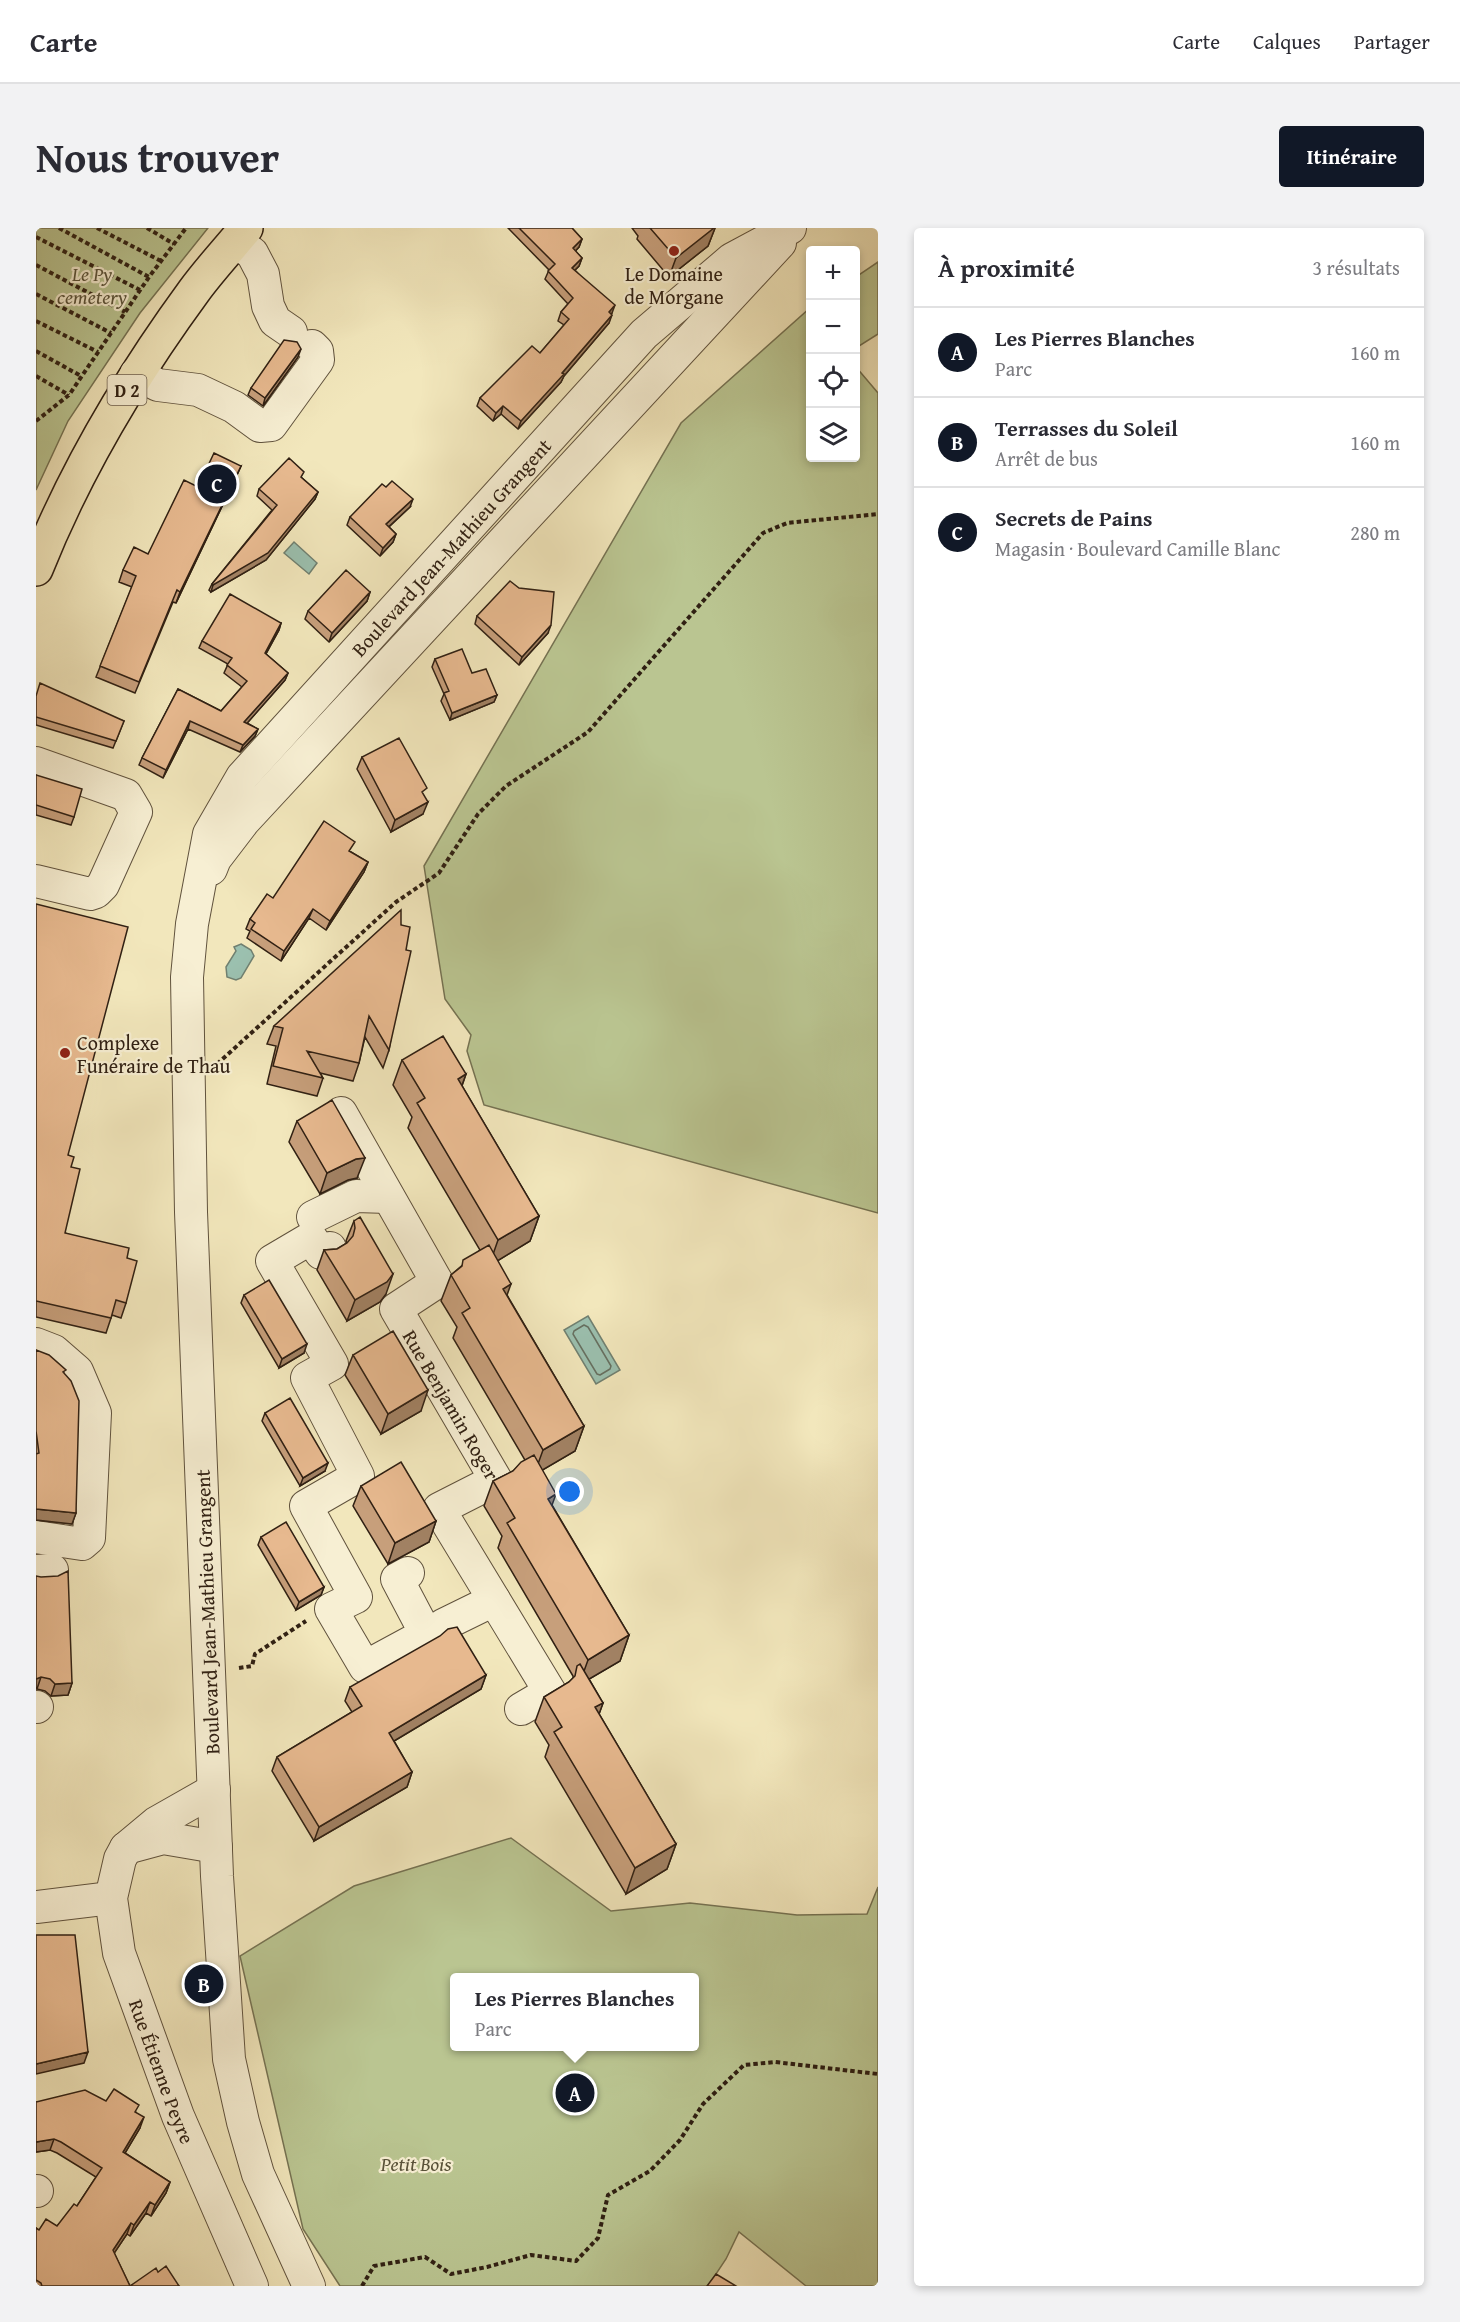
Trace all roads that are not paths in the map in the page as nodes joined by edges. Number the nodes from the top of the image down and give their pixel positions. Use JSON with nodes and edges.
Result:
{"nodes":[{"id":1,"x":792,"y":228,"type":"edge"},
{"id":2,"x":241,"y":235,"type":"edge"},
{"id":3,"x":136,"y":374,"type":"junction"},
{"id":4,"x":36,"y":569,"type":"edge"},
{"id":5,"x":36,"y":763,"type":"edge"},
{"id":6,"x":36,"y":881,"type":"edge"},
{"id":7,"x":341,"y":1113,"type":"edge"},
{"id":8,"x":388,"y":1197,"type":"junction"},
{"id":9,"x":313,"y":1217,"type":"dead end"},
{"id":10,"x":330,"y":1248,"type":"edge"},
{"id":11,"x":36,"y":1344,"type":"edge"},
{"id":12,"x":36,"y":1536,"type":"edge"},
{"id":13,"x":408,"y":1573,"type":"dead end"},
{"id":14,"x":494,"y":1600,"type":"junction"},
{"id":15,"x":443,"y":1625,"type":"dead end"},
{"id":16,"x":521,"y":1709,"type":"dead end"},
{"id":17,"x":214,"y":1790,"type":"junction"},
{"id":18,"x":216,"y":1847,"type":"junction"},
{"id":19,"x":126,"y":1848,"type":"junction"},
{"id":20,"x":111,"y":1898,"type":"junction"},
{"id":21,"x":36,"y":1908,"type":"edge"},
{"id":22,"x":252,"y":2286,"type":"edge"},
{"id":23,"x":309,"y":2286,"type":"edge"}],
"edges":[{"from":1,"to":17,"type":"street","name":"Boulevard Jean-Mathieu Grangent"},
{"from":2,"to":3,"type":"main road","number":"D 2"},
{"from":2,"to":3,"type":"street"},
{"from":3,"to":4,"type":"main road","number":"D 2"},
{"from":5,"to":6,"type":"street"},
{"from":7,"to":8,"type":"street","name":"Rue Benjamin Roger"},
{"from":8,"to":9,"type":"street"},
{"from":8,"to":14,"type":"street","name":"Rue Benjamin Roger"},
{"from":10,"to":13,"type":"street"},
{"from":11,"to":12,"type":"street"},
{"from":14,"to":15,"type":"street"},
{"from":14,"to":16,"type":"street","name":"Rue Benjamin Roger"},
{"from":17,"to":18,"type":"street","name":"Boulevard Jean-Mathieu Grangent"},
{"from":17,"to":19,"type":"street"},
{"from":18,"to":19,"type":"street"},
{"from":18,"to":23,"type":"street","name":"Boulevard Jean-Mathieu Grangent"},
{"from":19,"to":20,"type":"street","name":"Rue Étienne Peyre"},
{"from":20,"to":21,"type":"street"},
{"from":20,"to":22,"type":"street","name":"Rue Étienne Peyre"}]}
